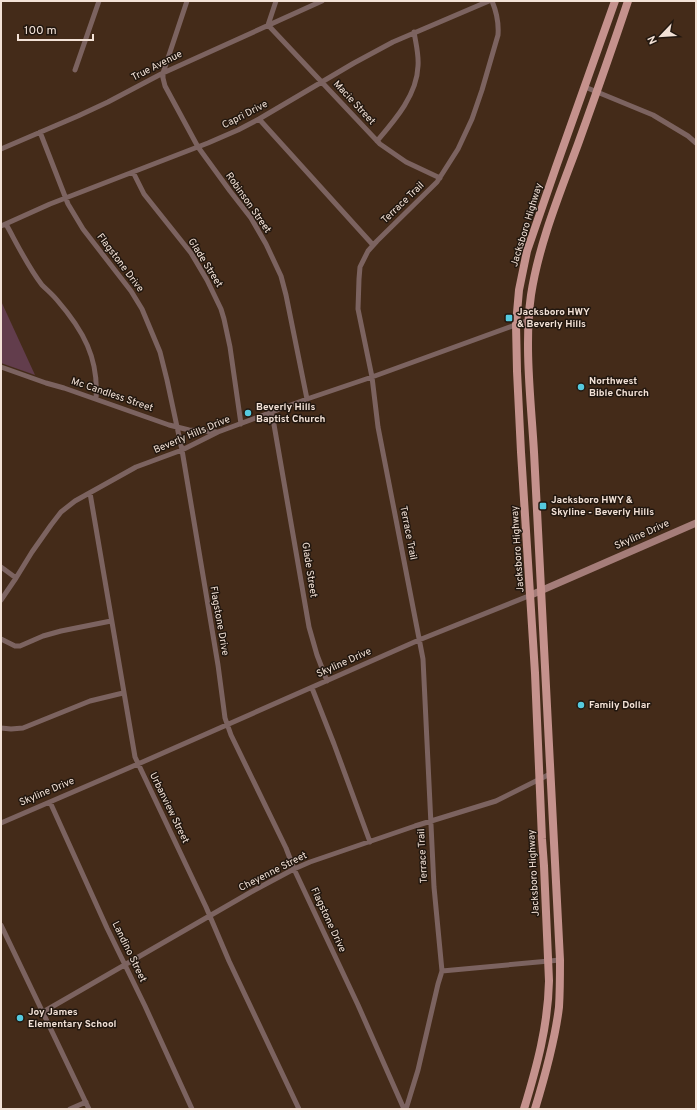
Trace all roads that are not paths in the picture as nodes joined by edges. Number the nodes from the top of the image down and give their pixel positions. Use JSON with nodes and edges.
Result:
{"nodes":[{"id":1,"x":99,"y":1,"type":"edge"},
{"id":2,"x":187,"y":1,"type":"edge"},
{"id":3,"x":276,"y":1,"type":"edge"},
{"id":4,"x":322,"y":1,"type":"edge"},
{"id":5,"x":489,"y":1,"type":"edge"},
{"id":6,"x":492,"y":1,"type":"edge"},
{"id":7,"x":616,"y":1,"type":"edge"},
{"id":8,"x":628,"y":1,"type":"edge"},
{"id":9,"x":268,"y":25,"type":"junction"},
{"id":10,"x":414,"y":32,"type":"junction"},
{"id":11,"x":75,"y":70,"type":"dead end"},
{"id":12,"x":163,"y":73,"type":"junction"},
{"id":13,"x":323,"y":82,"type":"junction"},
{"id":14,"x":585,"y":87,"type":"junction"},
{"id":15,"x":596,"y":92,"type":"junction"},
{"id":16,"x":260,"y":119,"type":"junction"},
{"id":17,"x":40,"y":132,"type":"junction"},
{"id":18,"x":688,"y":136,"type":"junction"},
{"id":19,"x":696,"y":136,"type":"edge"},
{"id":20,"x":377,"y":141,"type":"junction"},
{"id":21,"x":696,"y":142,"type":"edge"},
{"id":22,"x":198,"y":147,"type":"junction"},
{"id":23,"x":1,"y":149,"type":"edge"},
{"id":24,"x":133,"y":172,"type":"junction"},
{"id":25,"x":440,"y":178,"type":"junction"},
{"id":26,"x":66,"y":197,"type":"junction"},
{"id":27,"x":4,"y":225,"type":"edge"},
{"id":28,"x":373,"y":245,"type":"junction"},
{"id":29,"x":529,"y":320,"type":"junction"},
{"id":30,"x":516,"y":324,"type":"junction"},
{"id":31,"x":1,"y":367,"type":"edge"},
{"id":32,"x":372,"y":377,"type":"junction"},
{"id":33,"x":96,"y":399,"type":"junction"},
{"id":34,"x":307,"y":399,"type":"junction"},
{"id":35,"x":272,"y":413,"type":"junction"},
{"id":36,"x":241,"y":424,"type":"junction"},
{"id":37,"x":177,"y":427,"type":"junction"},
{"id":38,"x":218,"y":432,"type":"junction"},
{"id":39,"x":182,"y":450,"type":"junction"},
{"id":40,"x":521,"y":452,"type":"junction"},
{"id":41,"x":534,"y":452,"type":"junction"},
{"id":42,"x":90,"y":493,"type":"junction"},
{"id":43,"x":696,"y":523,"type":"edge"},
{"id":44,"x":1,"y":567,"type":"edge"},
{"id":45,"x":16,"y":578,"type":"junction"},
{"id":46,"x":541,"y":590,"type":"junction"},
{"id":47,"x":531,"y":595,"type":"junction"},
{"id":48,"x":1,"y":600,"type":"edge"},
{"id":49,"x":111,"y":621,"type":"junction"},
{"id":50,"x":1,"y":639,"type":"edge"},
{"id":51,"x":419,"y":640,"type":"junction"},
{"id":52,"x":327,"y":681,"type":"junction"},
{"id":53,"x":312,"y":688,"type":"junction"},
{"id":54,"x":123,"y":693,"type":"junction"},
{"id":55,"x":227,"y":725,"type":"junction"},
{"id":56,"x":1,"y":728,"type":"edge"},
{"id":57,"x":138,"y":764,"type":"junction"},
{"id":58,"x":550,"y":774,"type":"junction"},
{"id":59,"x":540,"y":779,"type":"junction"},
{"id":60,"x":50,"y":802,"type":"junction"},
{"id":61,"x":430,"y":822,"type":"junction"},
{"id":62,"x":1,"y":823,"type":"edge"},
{"id":63,"x":370,"y":842,"type":"junction"},
{"id":64,"x":554,"y":855,"type":"junction"},
{"id":65,"x":544,"y":856,"type":"junction"},
{"id":66,"x":294,"y":869,"type":"junction"},
{"id":67,"x":210,"y":916,"type":"junction"},
{"id":68,"x":1,"y":925,"type":"edge"},
{"id":69,"x":560,"y":960,"type":"junction"},
{"id":70,"x":543,"y":961,"type":"junction"},
{"id":71,"x":125,"y":964,"type":"junction"},
{"id":72,"x":442,"y":971,"type":"junction"},
{"id":73,"x":43,"y":1012,"type":"junction"},
{"id":74,"x":86,"y":1102,"type":"junction"},
{"id":75,"x":70,"y":1109,"type":"edge"},
{"id":76,"x":89,"y":1109,"type":"edge"},
{"id":77,"x":192,"y":1109,"type":"edge"},
{"id":78,"x":300,"y":1109,"type":"edge"},
{"id":79,"x":405,"y":1109,"type":"edge"},
{"id":80,"x":524,"y":1109,"type":"edge"},
{"id":81,"x":535,"y":1109,"type":"edge"}],
"edges":[{"from":1,"to":11,"type":"street"},
{"from":2,"to":12,"type":"street"},
{"from":3,"to":9,"type":"street"},
{"from":4,"to":9,"type":"street","name":"True Avenue"},
{"from":5,"to":10,"type":"street","name":"Capri Drive"},
{"from":6,"to":25,"type":"street","name":"Terrace Trail"},
{"from":7,"to":14,"type":"main road","name":"Jacksboro Highway"},
{"from":8,"to":15,"type":"main road","name":"Jacksboro Highway"},
{"from":9,"to":12,"type":"street","name":"True Avenue"},
{"from":9,"to":13,"type":"street","name":"Macie Street"},
{"from":10,"to":13,"type":"street","name":"Capri Drive"},
{"from":10,"to":20,"type":"street"},
{"from":12,"to":17,"type":"street","name":"True Avenue"},
{"from":12,"to":22,"type":"street","name":"Robinson Street"},
{"from":13,"to":16,"type":"street","name":"Capri Drive"},
{"from":13,"to":20,"type":"street","name":"Macie Street"},
{"from":14,"to":15,"type":"street"},
{"from":14,"to":30,"type":"main road","name":"Jacksboro Highway"},
{"from":15,"to":18,"type":"street"},
{"from":15,"to":29,"type":"main road","name":"Jacksboro Highway"},
{"from":16,"to":22,"type":"street","name":"Capri Drive"},
{"from":16,"to":28,"type":"street"},
{"from":17,"to":23,"type":"street","name":"True Avenue"},
{"from":17,"to":26,"type":"street","name":"Flagstone Drive"},
{"from":18,"to":19,"type":"street"},
{"from":18,"to":21,"type":"street"},
{"from":20,"to":25,"type":"street","name":"Macie Street"},
{"from":22,"to":24,"type":"street","name":"Capri Drive"},
{"from":22,"to":34,"type":"street","name":"Robinson Street"},
{"from":24,"to":26,"type":"street","name":"Capri Drive"},
{"from":24,"to":36,"type":"street","name":"Glade Street"},
{"from":25,"to":28,"type":"street","name":"Terrace Trail"},
{"from":26,"to":27,"type":"street","name":"Capri Drive"},
{"from":26,"to":37,"type":"street","name":"Flagstone Drive"},
{"from":27,"to":33,"type":"street"},
{"from":28,"to":32,"type":"street","name":"Terrace Trail"},
{"from":29,"to":30,"type":"street","name":"Beverly Hills Drive"},
{"from":29,"to":41,"type":"main road","name":"Jacksboro Highway"},
{"from":30,"to":32,"type":"street","name":"Beverly Hills Drive"},
{"from":30,"to":40,"type":"main road","name":"Jacksboro Highway"},
{"from":31,"to":33,"type":"street","name":"Mc Candless Street"},
{"from":32,"to":34,"type":"street","name":"Beverly Hills Drive"},
{"from":32,"to":51,"type":"street","name":"Terrace Trail"},
{"from":33,"to":37,"type":"street","name":"Mc Candless Street"},
{"from":34,"to":35,"type":"street","name":"Beverly Hills Drive"},
{"from":35,"to":36,"type":"street","name":"Beverly Hills Drive"},
{"from":35,"to":52,"type":"street","name":"Glade Street"},
{"from":36,"to":38,"type":"street","name":"Beverly Hills Drive"},
{"from":37,"to":38,"type":"street","name":"Mc Candless Street"},
{"from":37,"to":39,"type":"street","name":"Flagstone Drive"},
{"from":38,"to":39,"type":"street","name":"Beverly Hills Drive"},
{"from":39,"to":42,"type":"street","name":"Beverly Hills Drive"},
{"from":39,"to":55,"type":"street","name":"Flagstone Drive"},
{"from":40,"to":41,"type":"main road"},
{"from":40,"to":47,"type":"main road","name":"Jacksboro Highway"},
{"from":41,"to":46,"type":"main road","name":"Jacksboro Highway"},
{"from":42,"to":45,"type":"street","name":"Beverly Hills Drive"},
{"from":42,"to":49,"type":"street","name":"Urbanview Street"},
{"from":43,"to":46,"type":"street","name":"Skyline Drive"},
{"from":44,"to":45,"type":"street"},
{"from":45,"to":48,"type":"street","name":"Beverly Hills Drive"},
{"from":46,"to":47,"type":"street","name":"Skyline Drive"},
{"from":46,"to":58,"type":"main road","name":"Jacksboro Highway"},
{"from":47,"to":51,"type":"street","name":"Skyline Drive"},
{"from":47,"to":59,"type":"main road","name":"Jacksboro Highway"},
{"from":49,"to":50,"type":"street"},
{"from":49,"to":54,"type":"street","name":"Urbanview Street"},
{"from":51,"to":52,"type":"street","name":"Skyline Drive"},
{"from":51,"to":61,"type":"street","name":"Terrace Trail"},
{"from":52,"to":53,"type":"street","name":"Skyline Drive"},
{"from":53,"to":55,"type":"street","name":"Skyline Drive"},
{"from":53,"to":63,"type":"street"},
{"from":54,"to":56,"type":"street"},
{"from":54,"to":57,"type":"street","name":"Urbanview Street"},
{"from":55,"to":57,"type":"street","name":"Skyline Drive"},
{"from":55,"to":66,"type":"street","name":"Flagstone Drive"},
{"from":57,"to":60,"type":"street","name":"Skyline Drive"},
{"from":57,"to":67,"type":"street","name":"Urbanview Street"},
{"from":58,"to":59,"type":"street","name":"Cheyenne Street"},
{"from":58,"to":64,"type":"main road","name":"Jacksboro Highway"},
{"from":59,"to":61,"type":"street","name":"Cheyenne Street"},
{"from":59,"to":65,"type":"main road","name":"Jacksboro Highway"},
{"from":60,"to":62,"type":"street","name":"Skyline Drive"},
{"from":60,"to":71,"type":"street","name":"Landino Street"},
{"from":61,"to":63,"type":"street","name":"Cheyenne Street"},
{"from":61,"to":72,"type":"street","name":"Terrace Trail"},
{"from":63,"to":66,"type":"street","name":"Cheyenne Street"},
{"from":64,"to":65,"type":"main road"},
{"from":64,"to":69,"type":"main road","name":"Jacksboro Highway"},
{"from":65,"to":70,"type":"main road","name":"Jacksboro Highway"},
{"from":66,"to":67,"type":"street","name":"Cheyenne Street"},
{"from":66,"to":79,"type":"street","name":"Flagstone Drive"},
{"from":67,"to":71,"type":"street","name":"Cheyenne Street"},
{"from":67,"to":78,"type":"street","name":"Urbanview Street"},
{"from":68,"to":73,"type":"street"},
{"from":69,"to":70,"type":"street"},
{"from":69,"to":81,"type":"main road","name":"Jacksboro Highway"},
{"from":70,"to":72,"type":"street"},
{"from":70,"to":80,"type":"main road","name":"Jacksboro Highway"},
{"from":71,"to":73,"type":"street","name":"Cheyenne Street"},
{"from":71,"to":77,"type":"street","name":"Landino Street"},
{"from":72,"to":79,"type":"street","name":"Terrace Trail"},
{"from":73,"to":74,"type":"street"},
{"from":74,"to":75,"type":"street"},
{"from":74,"to":76,"type":"street"}]}
